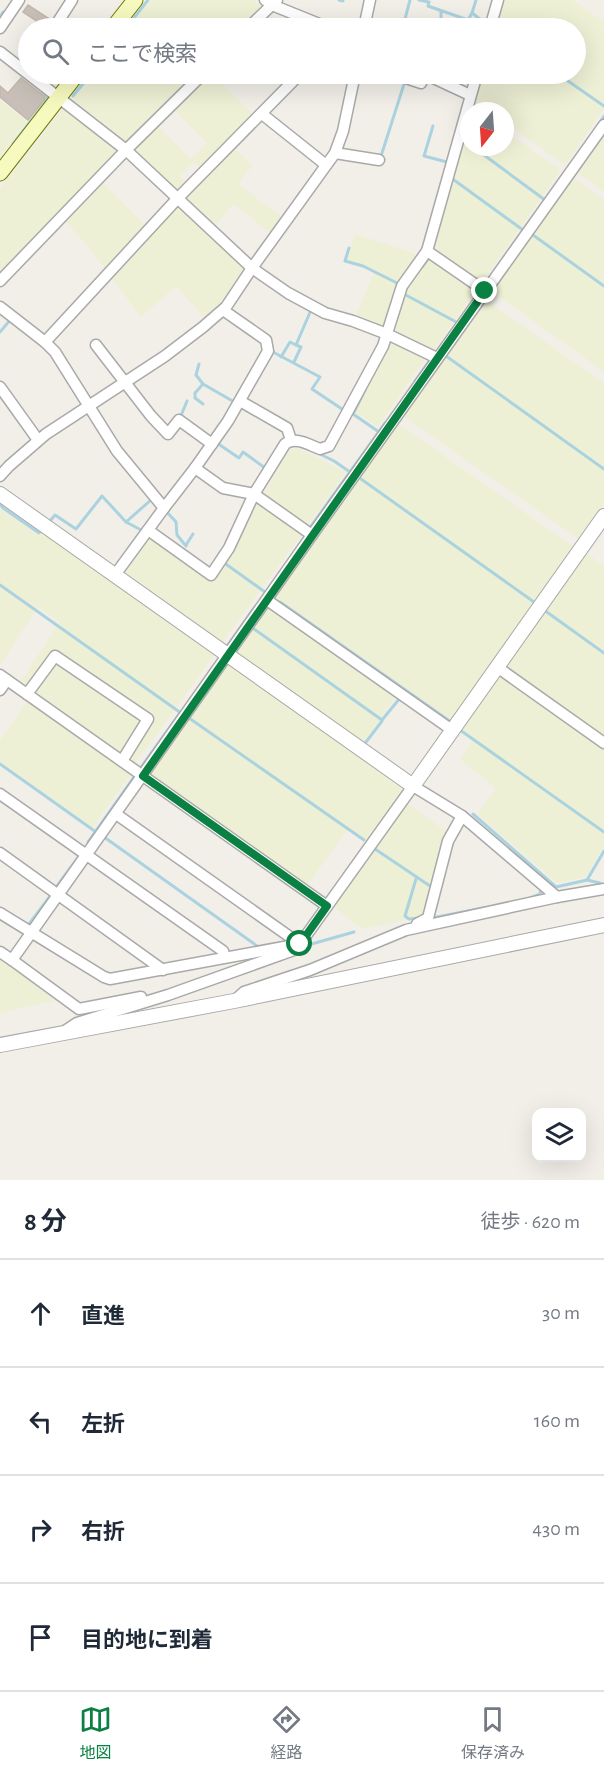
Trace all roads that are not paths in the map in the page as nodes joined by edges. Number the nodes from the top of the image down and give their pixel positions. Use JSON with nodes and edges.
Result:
{"nodes":[{"id":1,"x":19,"y":0,"type":"edge"},
{"id":2,"x":72,"y":0,"type":"edge"},
{"id":3,"x":135,"y":0,"type":"edge"},
{"id":4,"x":370,"y":0,"type":"edge"},
{"id":5,"x":498,"y":0,"type":"edge"},
{"id":6,"x":271,"y":2,"type":"edge"},
{"id":7,"x":60,"y":18,"type":"edge"},
{"id":8,"x":121,"y":18,"type":"edge"},
{"id":9,"x":257,"y":18,"type":"edge"},
{"id":10,"x":298,"y":18,"type":"edge"},
{"id":11,"x":366,"y":18,"type":"edge"},
{"id":12,"x":492,"y":18,"type":"edge"},
{"id":13,"x":0,"y":28,"type":"edge"},
{"id":14,"x":0,"y":52,"type":"edge"},
{"id":15,"x":18,"y":63,"type":"edge"},
{"id":16,"x":44,"y":84,"type":"edge"},
{"id":17,"x":69,"y":84,"type":"edge"},
{"id":18,"x":193,"y":84,"type":"edge"},
{"id":19,"x":290,"y":84,"type":"edge"},
{"id":20,"x":353,"y":84,"type":"edge"},
{"id":21,"x":446,"y":84,"type":"edge"},
{"id":22,"x":474,"y":84,"type":"edge"},
{"id":23,"x":470,"y":95,"type":"junction"},
{"id":24,"x":59,"y":97,"type":"junction"},
{"id":25,"x":262,"y":114,"type":"junction"},
{"id":26,"x":604,"y":125,"type":"edge"},
{"id":27,"x":126,"y":150,"type":"junction"},
{"id":28,"x":335,"y":153,"type":"junction"},
{"id":29,"x":379,"y":160,"type":"dead end"},
{"id":30,"x":326,"y":165,"type":"junction"},
{"id":31,"x":0,"y":173,"type":"edge"},
{"id":32,"x":177,"y":199,"type":"junction"},
{"id":33,"x":427,"y":251,"type":"junction"},
{"id":34,"x":252,"y":268,"type":"junction"},
{"id":35,"x":0,"y":281,"type":"edge"},
{"id":36,"x":485,"y":291,"type":"junction"},
{"id":37,"x":0,"y":307,"type":"edge"},
{"id":38,"x":223,"y":310,"type":"junction"},
{"id":39,"x":387,"y":334,"type":"junction"},
{"id":40,"x":45,"y":342,"type":"junction"},
{"id":41,"x":96,"y":345,"type":"dead end"},
{"id":42,"x":437,"y":358,"type":"junction"},
{"id":43,"x":126,"y":382,"type":"junction"},
{"id":44,"x":0,"y":387,"type":"edge"},
{"id":45,"x":240,"y":401,"type":"junction"},
{"id":46,"x":90,"y":406,"type":"junction"},
{"id":47,"x":38,"y":440,"type":"junction"},
{"id":48,"x":291,"y":440,"type":"junction"},
{"id":49,"x":212,"y":444,"type":"junction"},
{"id":50,"x":195,"y":468,"type":"junction"},
{"id":51,"x":0,"y":476,"type":"edge"},
{"id":52,"x":0,"y":494,"type":"edge"},
{"id":53,"x":254,"y":494,"type":"junction"},
{"id":54,"x":164,"y":508,"type":"junction"},
{"id":55,"x":604,"y":516,"type":"edge"},
{"id":56,"x":148,"y":530,"type":"junction"},
{"id":57,"x":312,"y":535,"type":"junction"},
{"id":58,"x":115,"y":575,"type":"junction"},
{"id":59,"x":267,"y":600,"type":"junction"},
{"id":60,"x":228,"y":655,"type":"junction"},
{"id":61,"x":497,"y":667,"type":"junction"},
{"id":62,"x":4,"y":677,"type":"edge"},
{"id":63,"x":0,"y":690,"type":"edge"},
{"id":64,"x":27,"y":694,"type":"junction"},
{"id":65,"x":452,"y":730,"type":"junction"},
{"id":66,"x":604,"y":743,"type":"edge"},
{"id":67,"x":122,"y":761,"type":"junction"},
{"id":68,"x":143,"y":776,"type":"junction"},
{"id":69,"x":413,"y":786,"type":"junction"},
{"id":70,"x":0,"y":794,"type":"edge"},
{"id":71,"x":116,"y":814,"type":"junction"},
{"id":72,"x":462,"y":816,"type":"junction"},
{"id":73,"x":0,"y":853,"type":"edge"},
{"id":74,"x":87,"y":855,"type":"junction"},
{"id":75,"x":604,"y":890,"type":"edge"},
{"id":76,"x":59,"y":894,"type":"junction"},
{"id":77,"x":557,"y":897,"type":"junction"},
{"id":78,"x":327,"y":906,"type":"junction"},
{"id":79,"x":0,"y":913,"type":"edge"},
{"id":80,"x":604,"y":925,"type":"edge"},
{"id":81,"x":406,"y":930,"type":"junction"},
{"id":82,"x":33,"y":932,"type":"junction"},
{"id":83,"x":300,"y":944,"type":"junction"},
{"id":84,"x":0,"y":952,"type":"edge"},
{"id":85,"x":225,"y":957,"type":"junction"},
{"id":86,"x":12,"y":960,"type":"junction"},
{"id":87,"x":163,"y":969,"type":"junction"},
{"id":88,"x":168,"y":995,"type":"junction"},
{"id":89,"x":234,"y":1002,"type":"junction"},
{"id":90,"x":62,"y":1033,"type":"junction"},
{"id":91,"x":0,"y":1045,"type":"edge"}],
"edges":[{"from":1,"to":13,"type":"street"},
{"from":2,"to":7,"type":"street"},
{"from":3,"to":8,"type":"main road"},
{"from":4,"to":11,"type":"street"},
{"from":5,"to":12,"type":"street"},
{"from":6,"to":9,"type":"street"},
{"from":6,"to":10,"type":"street"},
{"from":14,"to":15,"type":"street"},
{"from":16,"to":24,"type":"street"},
{"from":17,"to":24,"type":"main road"},
{"from":18,"to":27,"type":"street"},
{"from":19,"to":25,"type":"street"},
{"from":20,"to":28,"type":"street"},
{"from":21,"to":23,"type":"street"},
{"from":22,"to":23,"type":"street"},
{"from":23,"to":33,"type":"street"},
{"from":24,"to":27,"type":"street"},
{"from":24,"to":31,"type":"main road"},
{"from":25,"to":30,"type":"street"},
{"from":25,"to":32,"type":"street"},
{"from":26,"to":36,"type":"street"},
{"from":27,"to":32,"type":"street"},
{"from":27,"to":35,"type":"street"},
{"from":28,"to":29,"type":"street"},
{"from":28,"to":30,"type":"street"},
{"from":30,"to":34,"type":"street"},
{"from":32,"to":34,"type":"street"},
{"from":32,"to":40,"type":"street"},
{"from":33,"to":36,"type":"street"},
{"from":33,"to":39,"type":"street"},
{"from":34,"to":38,"type":"street"},
{"from":34,"to":39,"type":"street"},
{"from":36,"to":42,"type":"street"},
{"from":37,"to":40,"type":"street"},
{"from":38,"to":43,"type":"street"},
{"from":38,"to":45,"type":"street"},
{"from":39,"to":42,"type":"street"},
{"from":39,"to":48,"type":"street"},
{"from":40,"to":46,"type":"street"},
{"from":41,"to":43,"type":"street"},
{"from":42,"to":57,"type":"street"},
{"from":43,"to":46,"type":"street"},
{"from":43,"to":49,"type":"street"},
{"from":44,"to":47,"type":"street"},
{"from":45,"to":48,"type":"street"},
{"from":45,"to":49,"type":"street"},
{"from":46,"to":47,"type":"street"},
{"from":46,"to":54,"type":"street"},
{"from":47,"to":51,"type":"street"},
{"from":48,"to":53,"type":"street"},
{"from":49,"to":50,"type":"street"},
{"from":50,"to":53,"type":"street"},
{"from":50,"to":54,"type":"street"},
{"from":52,"to":58,"type":"street"},
{"from":53,"to":56,"type":"street"},
{"from":53,"to":57,"type":"street"},
{"from":54,"to":56,"type":"street"},
{"from":55,"to":61,"type":"street"},
{"from":56,"to":58,"type":"street"},
{"from":57,"to":59,"type":"street"},
{"from":58,"to":60,"type":"street"},
{"from":59,"to":60,"type":"street"},
{"from":59,"to":65,"type":"street"},
{"from":60,"to":68,"type":"street"},
{"from":60,"to":69,"type":"street"},
{"from":61,"to":65,"type":"street"},
{"from":61,"to":66,"type":"street"},
{"from":62,"to":63,"type":"street"},
{"from":62,"to":64,"type":"street"},
{"from":64,"to":67,"type":"street"},
{"from":64,"to":67,"type":"street"},
{"from":65,"to":69,"type":"street"},
{"from":67,"to":68,"type":"street"},
{"from":68,"to":71,"type":"street"},
{"from":68,"to":78,"type":"street"},
{"from":69,"to":72,"type":"street"},
{"from":69,"to":78,"type":"street"},
{"from":70,"to":74,"type":"street"},
{"from":71,"to":74,"type":"street"},
{"from":71,"to":83,"type":"street"},
{"from":72,"to":77,"type":"street"},
{"from":72,"to":81,"type":"street"},
{"from":73,"to":76,"type":"street"},
{"from":74,"to":76,"type":"street"},
{"from":74,"to":85,"type":"street"},
{"from":75,"to":77,"type":"street"},
{"from":76,"to":82,"type":"street"},
{"from":76,"to":87,"type":"street"},
{"from":77,"to":81,"type":"street"},
{"from":78,"to":83,"type":"street"},
{"from":79,"to":82,"type":"street"},
{"from":80,"to":89,"type":"street"},
{"from":81,"to":89,"type":"street"},
{"from":82,"to":86,"type":"street"},
{"from":82,"to":87,"type":"street"},
{"from":83,"to":85,"type":"street"},
{"from":83,"to":88,"type":"street"},
{"from":84,"to":86,"type":"street"},
{"from":85,"to":87,"type":"street"},
{"from":86,"to":88,"type":"street"},
{"from":88,"to":90,"type":"street"},
{"from":89,"to":90,"type":"street"},
{"from":90,"to":91,"type":"street"}]}
